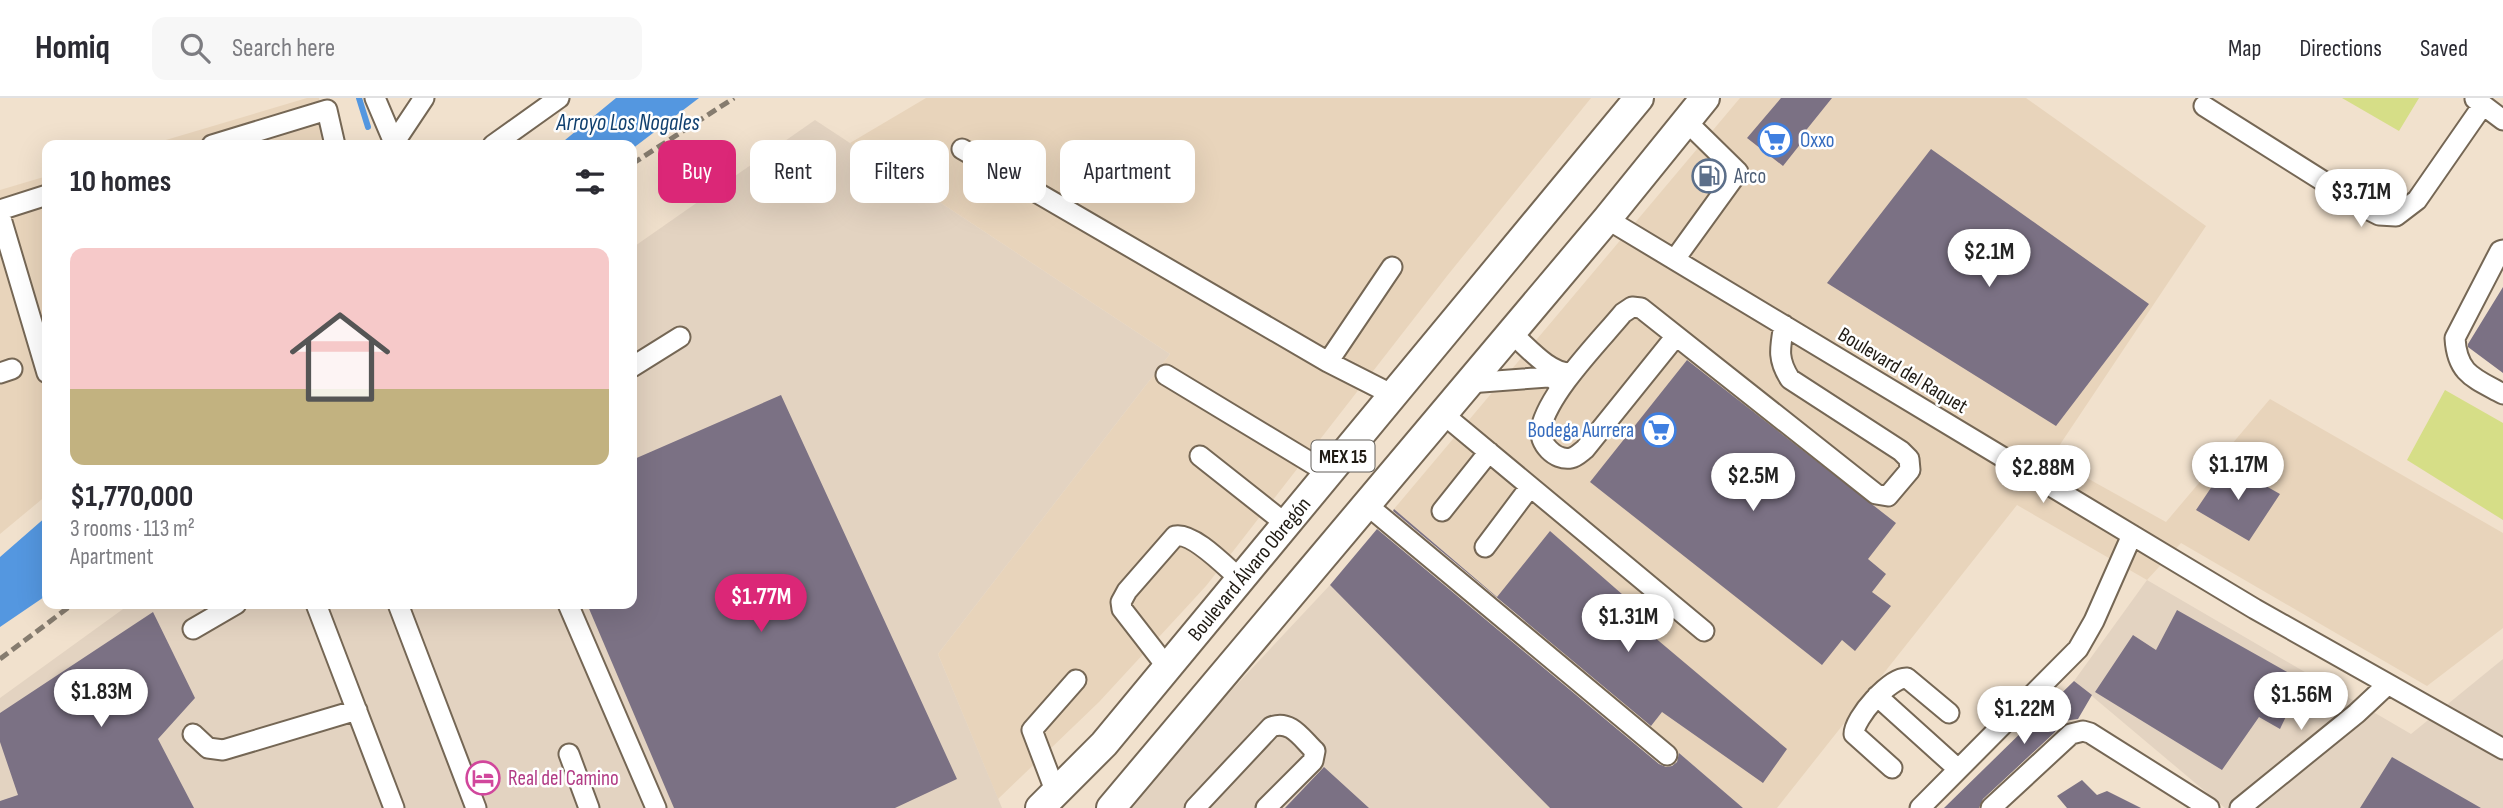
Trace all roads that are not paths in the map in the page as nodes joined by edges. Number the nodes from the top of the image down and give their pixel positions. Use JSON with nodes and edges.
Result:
{"nodes":[{"id":1,"x":375,"y":98,"type":"edge"},
{"id":2,"x":425,"y":98,"type":"edge"},
{"id":3,"x":559,"y":98,"type":"edge"},
{"id":4,"x":1639,"y":98,"type":"edge"},
{"id":5,"x":1705,"y":98,"type":"edge"},
{"id":6,"x":2479,"y":102,"type":"edge"},
{"id":7,"x":2204,"y":106,"type":"dead end"},
{"id":8,"x":2503,"y":120,"type":"edge"},
{"id":9,"x":1686,"y":121,"type":"junction"},
{"id":10,"x":228,"y":140,"type":"edge"},
{"id":11,"x":334,"y":140,"type":"edge"},
{"id":12,"x":393,"y":140,"type":"edge"},
{"id":13,"x":398,"y":140,"type":"edge"},
{"id":14,"x":500,"y":140,"type":"edge"},
{"id":15,"x":962,"y":149,"type":"dead end"},
{"id":16,"x":42,"y":197,"type":"edge"},
{"id":17,"x":0,"y":212,"type":"edge"},
{"id":18,"x":1607,"y":219,"type":"junction"},
{"id":19,"x":2503,"y":250,"type":"edge"},
{"id":20,"x":1675,"y":259,"type":"junction"},
{"id":21,"x":1392,"y":267,"type":"dead end"},
{"id":22,"x":1784,"y":325,"type":"junction"},
{"id":23,"x":1511,"y":333,"type":"junction"},
{"id":24,"x":42,"y":336,"type":"edge"},
{"id":25,"x":1676,"y":336,"type":"junction"},
{"id":26,"x":680,"y":337,"type":"dead end"},
{"id":27,"x":1328,"y":362,"type":"junction"},
{"id":28,"x":637,"y":364,"type":"edge"},
{"id":29,"x":1166,"y":375,"type":"dead end"},
{"id":30,"x":1566,"y":379,"type":"junction"},
{"id":31,"x":1469,"y":383,"type":"junction"},
{"id":32,"x":2503,"y":394,"type":"edge"},
{"id":33,"x":1393,"y":395,"type":"junction"},
{"id":34,"x":1443,"y":414,"type":"junction"},
{"id":35,"x":1489,"y":452,"type":"junction"},
{"id":36,"x":1200,"y":456,"type":"dead end"},
{"id":37,"x":1328,"y":473,"type":"junction"},
{"id":38,"x":1531,"y":487,"type":"junction"},
{"id":39,"x":1367,"y":505,"type":"junction"},
{"id":40,"x":1442,"y":511,"type":"dead end"},
{"id":41,"x":1286,"y":524,"type":"junction"},
{"id":42,"x":2132,"y":535,"type":"junction"},
{"id":43,"x":1485,"y":547,"type":"dead end"},
{"id":44,"x":1240,"y":579,"type":"junction"},
{"id":45,"x":227,"y":609,"type":"edge"},
{"id":46,"x":318,"y":609,"type":"edge"},
{"id":47,"x":400,"y":609,"type":"edge"},
{"id":48,"x":570,"y":609,"type":"edge"},
{"id":49,"x":193,"y":629,"type":"dead end"},
{"id":50,"x":1704,"y":631,"type":"dead end"},
{"id":51,"x":1167,"y":667,"type":"junction"},
{"id":52,"x":1076,"y":680,"type":"dead end"},
{"id":53,"x":2387,"y":685,"type":"junction"},
{"id":54,"x":1877,"y":696,"type":"junction"},
{"id":55,"x":357,"y":710,"type":"junction"},
{"id":56,"x":1950,"y":713,"type":"dead end"},
{"id":57,"x":193,"y":734,"type":"dead end"},
{"id":58,"x":2500,"y":741,"type":"edge"},
{"id":59,"x":569,"y":754,"type":"dead end"},
{"id":60,"x":1667,"y":755,"type":"dead end"},
{"id":61,"x":1892,"y":768,"type":"dead end"},
{"id":62,"x":1958,"y":769,"type":"junction"},
{"id":63,"x":1048,"y":801,"type":"edge"},
{"id":64,"x":394,"y":808,"type":"edge"},
{"id":65,"x":476,"y":808,"type":"edge"},
{"id":66,"x":589,"y":808,"type":"edge"},
{"id":67,"x":656,"y":808,"type":"edge"},
{"id":68,"x":1111,"y":808,"type":"edge"},
{"id":69,"x":1195,"y":808,"type":"edge"},
{"id":70,"x":1266,"y":808,"type":"edge"},
{"id":71,"x":1920,"y":808,"type":"edge"},
{"id":72,"x":1991,"y":808,"type":"edge"},
{"id":73,"x":2210,"y":808,"type":"edge"},
{"id":74,"x":2240,"y":808,"type":"edge"}],
"edges":[{"from":1,"to":12,"type":"street"},
{"from":2,"to":13,"type":"street"},
{"from":3,"to":14,"type":"street"},
{"from":4,"to":33,"type":"highway","name":"Boulevard Álvaro Obregón","number":"MEX 15"},
{"from":5,"to":9,"type":"highway","number":"MEX 15"},
{"from":6,"to":7,"type":"street"},
{"from":6,"to":8,"type":"street"},
{"from":9,"to":18,"type":"highway","number":"MEX 15"},
{"from":9,"to":20,"type":"street"},
{"from":10,"to":11,"type":"street"},
{"from":15,"to":27,"type":"street"},
{"from":16,"to":17,"type":"street"},
{"from":17,"to":24,"type":"street"},
{"from":18,"to":20,"type":"street","name":"Boulevard del Raquet"},
{"from":18,"to":23,"type":"highway","number":"MEX 15"},
{"from":19,"to":32,"type":"street"},
{"from":20,"to":22,"type":"street","name":"Boulevard del Raquet"},
{"from":21,"to":27,"type":"street"},
{"from":22,"to":25,"type":"street"},
{"from":22,"to":42,"type":"street","name":"Boulevard del Raquet"},
{"from":23,"to":30,"type":"street"},
{"from":23,"to":31,"type":"highway","number":"MEX 15"},
{"from":25,"to":30,"type":"street"},
{"from":25,"to":30,"type":"street"},
{"from":26,"to":28,"type":"street"},
{"from":27,"to":33,"type":"street"},
{"from":29,"to":37,"type":"street"},
{"from":30,"to":31,"type":"street"},
{"from":31,"to":34,"type":"highway","number":"MEX 15"},
{"from":33,"to":37,"type":"highway","name":"Boulevard Álvaro Obregón","number":"MEX 15"},
{"from":34,"to":35,"type":"street"},
{"from":34,"to":39,"type":"highway","number":"MEX 15"},
{"from":35,"to":38,"type":"street"},
{"from":35,"to":40,"type":"street"},
{"from":36,"to":41,"type":"street"},
{"from":37,"to":41,"type":"highway","name":"Boulevard Álvaro Obregón","number":"MEX 15"},
{"from":38,"to":43,"type":"street"},
{"from":38,"to":50,"type":"street"},
{"from":39,"to":60,"type":"street"},
{"from":39,"to":68,"type":"highway","number":"MEX 15"},
{"from":41,"to":44,"type":"highway","name":"Boulevard Álvaro Obregón","number":"MEX 15"},
{"from":42,"to":53,"type":"street","name":"Boulevard del Raquet"},
{"from":42,"to":62,"type":"street"},
{"from":44,"to":51,"type":"highway","name":"Boulevard Álvaro Obregón","number":"MEX 15"},
{"from":44,"to":51,"type":"street"},
{"from":45,"to":49,"type":"street"},
{"from":46,"to":55,"type":"street"},
{"from":47,"to":65,"type":"street"},
{"from":48,"to":67,"type":"street"},
{"from":51,"to":63,"type":"highway","name":"Boulevard Álvaro Obregón","number":"MEX 15"},
{"from":52,"to":63,"type":"street"},
{"from":53,"to":58,"type":"street","name":"Boulevard del Raquet"},
{"from":53,"to":74,"type":"street"},
{"from":54,"to":56,"type":"street"},
{"from":54,"to":61,"type":"street"},
{"from":54,"to":62,"type":"street"},
{"from":55,"to":57,"type":"street"},
{"from":55,"to":64,"type":"street"},
{"from":59,"to":66,"type":"street"},
{"from":62,"to":71,"type":"street"},
{"from":69,"to":70,"type":"street"},
{"from":72,"to":73,"type":"street"}]}
